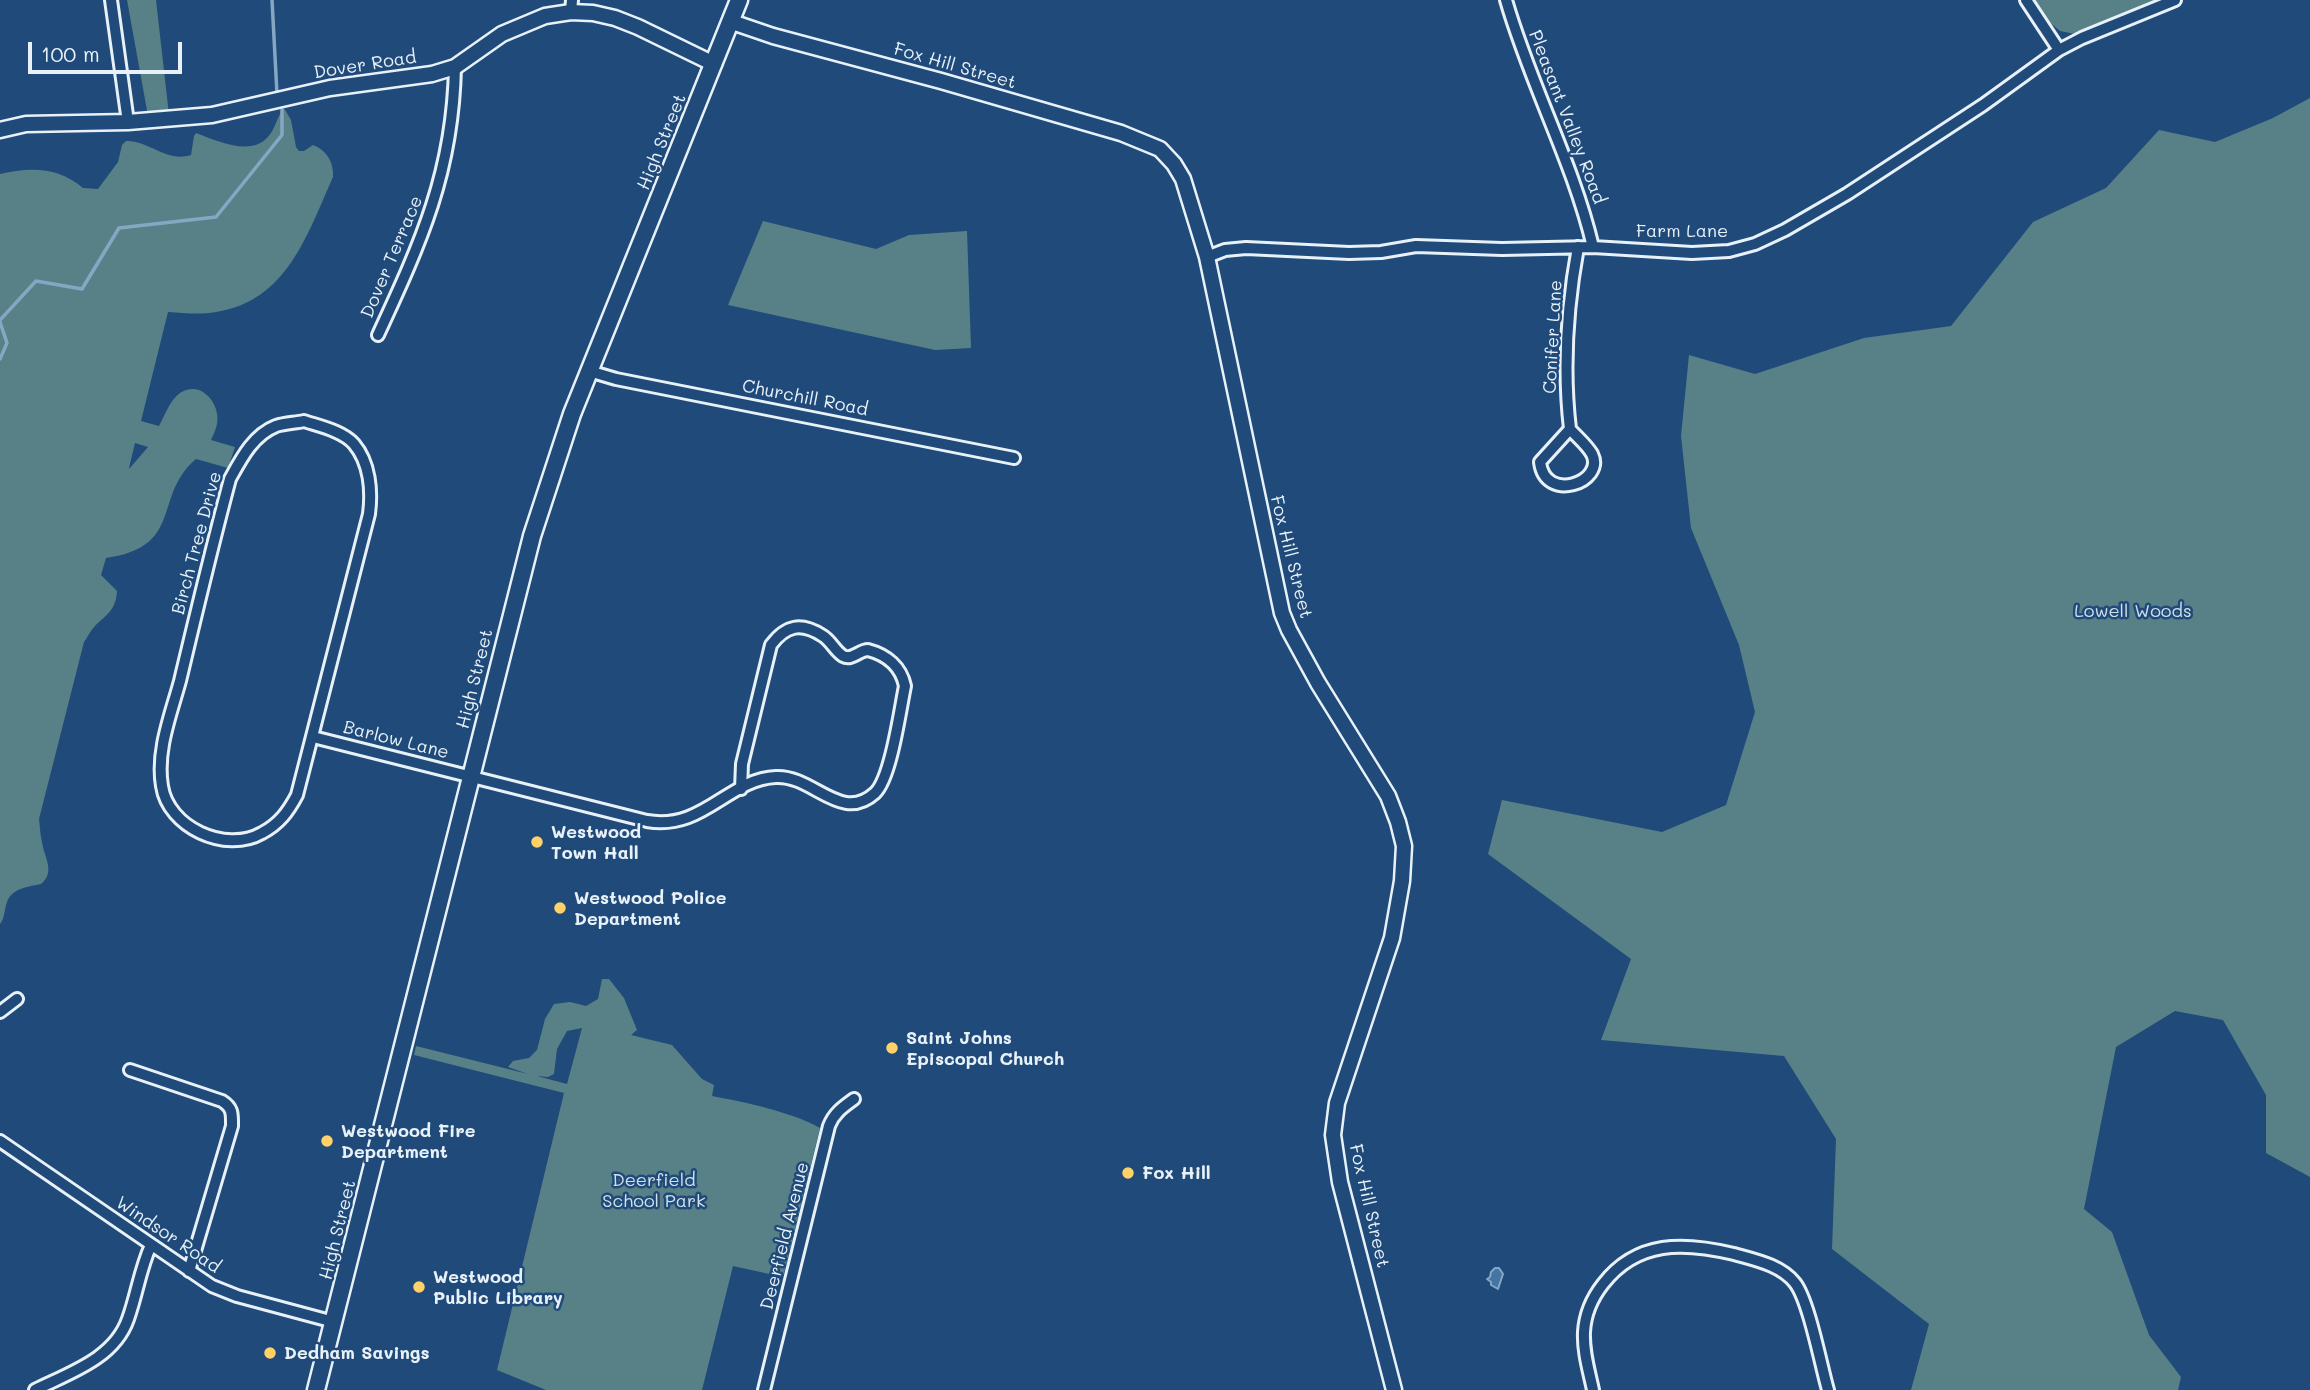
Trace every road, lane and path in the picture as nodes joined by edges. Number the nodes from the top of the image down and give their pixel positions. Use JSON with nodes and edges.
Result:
{"nodes":[{"id":1,"x":111,"y":0,"type":"edge"},
{"id":2,"x":739,"y":0,"type":"edge"},
{"id":3,"x":1506,"y":0,"type":"edge"},
{"id":4,"x":2025,"y":0,"type":"edge"},
{"id":5,"x":2175,"y":0,"type":"edge"},
{"id":6,"x":572,"y":6,"type":"edge"},
{"id":7,"x":732,"y":22,"type":"junction"},
{"id":8,"x":2059,"y":50,"type":"junction"},
{"id":9,"x":714,"y":64,"type":"junction"},
{"id":10,"x":455,"y":67,"type":"junction"},
{"id":11,"x":128,"y":122,"type":"junction"},
{"id":12,"x":0,"y":130,"type":"edge"},
{"id":13,"x":1578,"y":247,"type":"junction"},
{"id":14,"x":1593,"y":247,"type":"junction"},
{"id":15,"x":1207,"y":257,"type":"junction"},
{"id":16,"x":378,"y":335,"type":"dead end"},
{"id":17,"x":589,"y":371,"type":"junction"},
{"id":18,"x":1570,"y":429,"type":"junction"},
{"id":19,"x":1014,"y":458,"type":"dead end"},
{"id":20,"x":313,"y":737,"type":"junction"},
{"id":21,"x":471,"y":776,"type":"junction"},
{"id":22,"x":740,"y":789,"type":"junction"},
{"id":23,"x":17,"y":999,"type":"dead end"},
{"id":24,"x":0,"y":1012,"type":"edge"},
{"id":25,"x":130,"y":1070,"type":"dead end"},
{"id":26,"x":853,"y":1099,"type":"dead end"},
{"id":27,"x":0,"y":1140,"type":"edge"},
{"id":28,"x":151,"y":1245,"type":"junction"},
{"id":29,"x":189,"y":1271,"type":"junction"},
{"id":30,"x":334,"y":1322,"type":"junction"},
{"id":31,"x":34,"y":1390,"type":"edge"},
{"id":32,"x":316,"y":1390,"type":"edge"},
{"id":33,"x":764,"y":1390,"type":"edge"},
{"id":34,"x":1394,"y":1390,"type":"edge"},
{"id":35,"x":1593,"y":1390,"type":"edge"},
{"id":36,"x":1828,"y":1390,"type":"edge"}],
"edges":[{"from":1,"to":11,"type":"street"},
{"from":2,"to":7,"type":"main road","name":"High Street"},
{"from":3,"to":14,"type":"street","name":"Pleasant Valley Road"},
{"from":4,"to":8,"type":"street"},
{"from":5,"to":8,"type":"street","name":"Farm Lane"},
{"from":6,"to":9,"type":"street","name":"Dover Road"},
{"from":6,"to":10,"type":"street","name":"Dover Road"},
{"from":7,"to":9,"type":"main road","name":"High Street"},
{"from":7,"to":15,"type":"street","name":"Fox Hill Street"},
{"from":8,"to":14,"type":"street","name":"Farm Lane"},
{"from":9,"to":17,"type":"main road","name":"High Street"},
{"from":10,"to":11,"type":"street","name":"Dover Road"},
{"from":10,"to":16,"type":"street","name":"Dover Terrace"},
{"from":11,"to":12,"type":"street","name":"Dover Road"},
{"from":13,"to":14,"type":"street","name":"Farm Lane"},
{"from":13,"to":15,"type":"street","name":"Farm Lane"},
{"from":13,"to":18,"type":"street","name":"Conifer Lane"},
{"from":15,"to":34,"type":"street","name":"Fox Hill Street"},
{"from":17,"to":19,"type":"street","name":"Churchill Road"},
{"from":17,"to":21,"type":"main road","name":"High Street"},
{"from":18,"to":18,"type":"street"},
{"from":20,"to":20,"type":"street","name":"Birch Tree Drive"},
{"from":20,"to":21,"type":"street","name":"Barlow Lane"},
{"from":21,"to":22,"type":"street","name":"Barlow Lane"},
{"from":21,"to":30,"type":"main road","name":"High Street"},
{"from":22,"to":22,"type":"street","name":"Barlow Lane"},
{"from":23,"to":24,"type":"street"},
{"from":25,"to":29,"type":"street"},
{"from":26,"to":33,"type":"street","name":"Deerfield Avenue"},
{"from":27,"to":28,"type":"street","name":"Windsor Road"},
{"from":28,"to":29,"type":"street","name":"Windsor Road"},
{"from":28,"to":31,"type":"street"},
{"from":29,"to":30,"type":"street","name":"Windsor Road"},
{"from":30,"to":32,"type":"main road","name":"High Street"},
{"from":35,"to":36,"type":"street"}]}
